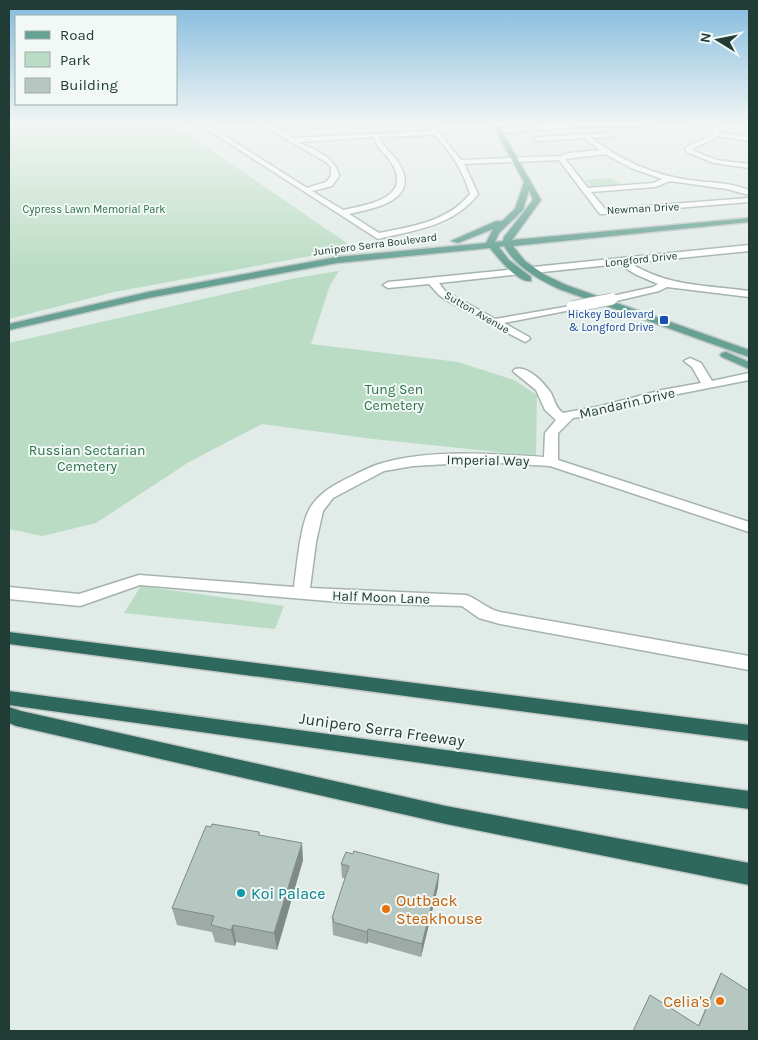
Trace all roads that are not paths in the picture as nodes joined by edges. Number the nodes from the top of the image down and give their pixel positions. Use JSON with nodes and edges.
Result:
{"nodes":[{"id":1,"x":279,"y":173,"type":"edge"},
{"id":2,"x":335,"y":173,"type":"edge"},
{"id":3,"x":400,"y":173,"type":"edge"},
{"id":4,"x":464,"y":173,"type":"edge"},
{"id":5,"x":521,"y":173,"type":"edge"},
{"id":6,"x":573,"y":173,"type":"edge"},
{"id":7,"x":648,"y":173,"type":"edge"},
{"id":8,"x":668,"y":180,"type":"junction"},
{"id":9,"x":527,"y":183,"type":"junction"},
{"id":10,"x":307,"y":190,"type":"junction"},
{"id":11,"x":587,"y":190,"type":"junction"},
{"id":12,"x":749,"y":193,"type":"edge"},
{"id":13,"x":749,"y":200,"type":"edge"},
{"id":14,"x":342,"y":212,"type":"junction"},
{"id":15,"x":749,"y":220,"type":"edge"},
{"id":16,"x":523,"y":224,"type":"junction"},
{"id":17,"x":749,"y":225,"type":"edge"},
{"id":18,"x":550,"y":239,"type":"junction"},
{"id":19,"x":508,"y":245,"type":"junction"},
{"id":20,"x":538,"y":246,"type":"junction"},
{"id":21,"x":493,"y":247,"type":"junction"},
{"id":22,"x":749,"y":248,"type":"edge"},
{"id":23,"x":473,"y":252,"type":"junction"},
{"id":24,"x":372,"y":255,"type":"junction"},
{"id":25,"x":519,"y":259,"type":"junction"},
{"id":26,"x":504,"y":260,"type":"junction"},
{"id":27,"x":621,"y":261,"type":"junction"},
{"id":28,"x":532,"y":270,"type":"junction"},
{"id":29,"x":518,"y":272,"type":"junction"},
{"id":30,"x":431,"y":280,"type":"junction"},
{"id":31,"x":388,"y":284,"type":"dead end"},
{"id":32,"x":664,"y":284,"type":"junction"},
{"id":33,"x":749,"y":294,"type":"edge"},
{"id":34,"x":494,"y":322,"type":"junction"},
{"id":35,"x":9,"y":327,"type":"edge"},
{"id":36,"x":9,"y":332,"type":"edge"},
{"id":37,"x":525,"y":339,"type":"dead end"},
{"id":38,"x":749,"y":354,"type":"edge"},
{"id":39,"x":690,"y":361,"type":"dead end"},
{"id":40,"x":749,"y":366,"type":"edge"},
{"id":41,"x":519,"y":371,"type":"dead end"},
{"id":42,"x":749,"y":377,"type":"edge"},
{"id":43,"x":708,"y":385,"type":"junction"},
{"id":44,"x":562,"y":418,"type":"junction"},
{"id":45,"x":551,"y":462,"type":"junction"},
{"id":46,"x":749,"y":527,"type":"edge"},
{"id":47,"x":9,"y":593,"type":"edge"},
{"id":48,"x":301,"y":593,"type":"junction"},
{"id":49,"x":9,"y":638,"type":"edge"},
{"id":50,"x":749,"y":663,"type":"edge"},
{"id":51,"x":9,"y":698,"type":"edge"},
{"id":52,"x":9,"y":714,"type":"edge"},
{"id":53,"x":749,"y":733,"type":"edge"},
{"id":54,"x":749,"y":800,"type":"edge"},
{"id":55,"x":749,"y":874,"type":"edge"}],
"edges":[{"from":1,"to":10,"type":"street"},
{"from":2,"to":10,"type":"street"},
{"from":3,"to":14,"type":"street"},
{"from":4,"to":14,"type":"street"},
{"from":5,"to":9,"type":"main road"},
{"from":6,"to":11,"type":"street","name":"Newman Drive"},
{"from":7,"to":8,"type":"street"},
{"from":8,"to":11,"type":"street"},
{"from":8,"to":12,"type":"street"},
{"from":9,"to":16,"type":"main road"},
{"from":9,"to":16,"type":"main road"},
{"from":10,"to":14,"type":"street"},
{"from":11,"to":13,"type":"street","name":"Newman Drive"},
{"from":15,"to":18,"type":"main road","name":"Junipero Serra Boulevard"},
{"from":16,"to":18,"type":"main road"},
{"from":16,"to":19,"type":"main road"},
{"from":16,"to":21,"type":"main road"},
{"from":16,"to":24,"type":"main road"},
{"from":17,"to":20,"type":"main road","name":"Junipero Serra Boulevard"},
{"from":18,"to":19,"type":"main road","name":"Junipero Serra Boulevard"},
{"from":19,"to":20,"type":"main road","name":"Junipero Serra Boulevard"},
{"from":19,"to":21,"type":"main road","name":"Junipero Serra Boulevard"},
{"from":19,"to":25,"type":"main road"},
{"from":20,"to":25,"type":"main road"},
{"from":21,"to":23,"type":"main road","name":"Junipero Serra Boulevard"},
{"from":21,"to":24,"type":"main road","name":"Junipero Serra Boulevard"},
{"from":21,"to":26,"type":"main road"},
{"from":22,"to":27,"type":"street","name":"Longford Drive"},
{"from":23,"to":26,"type":"main road"},
{"from":23,"to":36,"type":"main road","name":"Junipero Serra Boulevard"},
{"from":24,"to":35,"type":"main road","name":"Junipero Serra Boulevard"},
{"from":25,"to":28,"type":"main road"},
{"from":26,"to":29,"type":"main road"},
{"from":27,"to":28,"type":"street","name":"Longford Drive"},
{"from":27,"to":32,"type":"street"},
{"from":28,"to":38,"type":"main road"},
{"from":29,"to":30,"type":"street"},
{"from":29,"to":40,"type":"main road"},
{"from":30,"to":31,"type":"street"},
{"from":30,"to":34,"type":"street","name":"Sutton Avenue"},
{"from":32,"to":33,"type":"street"},
{"from":32,"to":34,"type":"street","bridge":true},
{"from":34,"to":37,"type":"street","name":"Sutton Avenue"},
{"from":39,"to":43,"type":"street"},
{"from":41,"to":44,"type":"street"},
{"from":42,"to":43,"type":"street","name":"Mandarin Drive"},
{"from":43,"to":44,"type":"street","name":"Mandarin Drive"},
{"from":44,"to":45,"type":"street","name":"Mandarin Drive"},
{"from":45,"to":46,"type":"street","name":"Imperial Way"},
{"from":45,"to":48,"type":"street","name":"Imperial Way"},
{"from":47,"to":48,"type":"street","name":"Half Moon Lane"},
{"from":48,"to":50,"type":"street","name":"Half Moon Lane"},
{"from":49,"to":53,"type":"highway"},
{"from":51,"to":54,"type":"highway","name":"Junipero Serra Freeway"},
{"from":52,"to":55,"type":"highway"}]}
